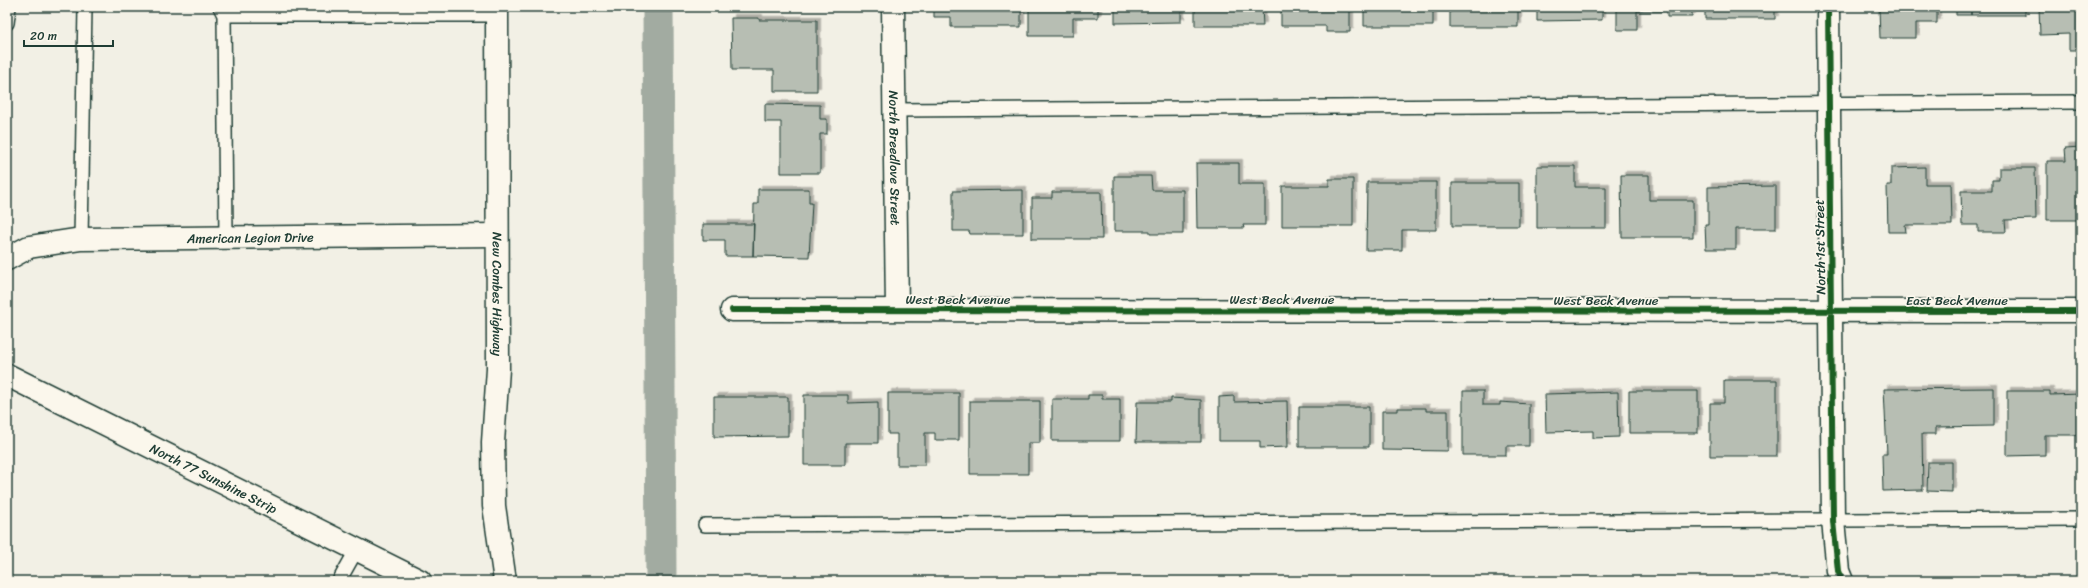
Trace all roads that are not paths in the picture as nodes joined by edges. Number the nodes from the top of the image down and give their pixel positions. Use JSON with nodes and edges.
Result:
{"nodes":[{"id":1,"x":9,"y":7,"type":"edge"},
{"id":2,"x":85,"y":7,"type":"edge"},
{"id":3,"x":893,"y":7,"type":"edge"},
{"id":4,"x":1828,"y":7,"type":"edge"},
{"id":5,"x":222,"y":11,"type":"edge"},
{"id":6,"x":497,"y":11,"type":"edge"},
{"id":7,"x":7,"y":23,"type":"edge"},
{"id":8,"x":2081,"y":102,"type":"edge"},
{"id":9,"x":1829,"y":103,"type":"junction"},
{"id":10,"x":894,"y":110,"type":"junction"},
{"id":11,"x":497,"y":235,"type":"junction"},
{"id":12,"x":226,"y":237,"type":"junction"},
{"id":13,"x":82,"y":239,"type":"junction"},
{"id":14,"x":7,"y":258,"type":"edge"},
{"id":15,"x":897,"y":309,"type":"junction"},
{"id":16,"x":732,"y":310,"type":"dead end"},
{"id":17,"x":1832,"y":311,"type":"junction"},
{"id":18,"x":2081,"y":311,"type":"edge"},
{"id":19,"x":7,"y":375,"type":"edge"},
{"id":20,"x":2081,"y":520,"type":"edge"},
{"id":21,"x":1832,"y":521,"type":"junction"},
{"id":22,"x":705,"y":525,"type":"dead end"},
{"id":23,"x":357,"y":549,"type":"junction"},
{"id":24,"x":339,"y":581,"type":"edge"},
{"id":25,"x":420,"y":581,"type":"edge"},
{"id":26,"x":505,"y":581,"type":"edge"},
{"id":27,"x":1842,"y":581,"type":"edge"}],
"edges":[{"from":1,"to":7,"type":"lane"},
{"from":2,"to":13,"type":"lane"},
{"from":3,"to":10,"type":"street","name":"North Breedlove Street"},
{"from":4,"to":9,"type":"street","name":"North 1st Street"},
{"from":5,"to":6,"type":"lane"},
{"from":5,"to":12,"type":"lane"},
{"from":6,"to":11,"type":"street","name":"New Combes Highway"},
{"from":8,"to":9,"type":"lane"},
{"from":9,"to":10,"type":"lane"},
{"from":9,"to":17,"type":"street","name":"North 1st Street"},
{"from":10,"to":15,"type":"street","name":"North Breedlove Street"},
{"from":11,"to":12,"type":"street","name":"American Legion Drive"},
{"from":11,"to":26,"type":"street","name":"New Combes Highway"},
{"from":12,"to":13,"type":"street","name":"American Legion Drive"},
{"from":13,"to":14,"type":"street","name":"American Legion Drive"},
{"from":15,"to":16,"type":"street","name":"West Beck Avenue"},
{"from":15,"to":17,"type":"street","name":"West Beck Avenue"},
{"from":17,"to":18,"type":"street","name":"East Beck Avenue"},
{"from":17,"to":21,"type":"street","name":"North 1st Street"},
{"from":19,"to":23,"type":"street","name":"North 77 Sunshine Strip"},
{"from":20,"to":21,"type":"lane"},
{"from":21,"to":22,"type":"lane"},
{"from":21,"to":27,"type":"street","name":"North 1st Street"},
{"from":23,"to":24,"type":"lane"},
{"from":23,"to":25,"type":"street","name":"North 77 Sunshine Strip"}]}
